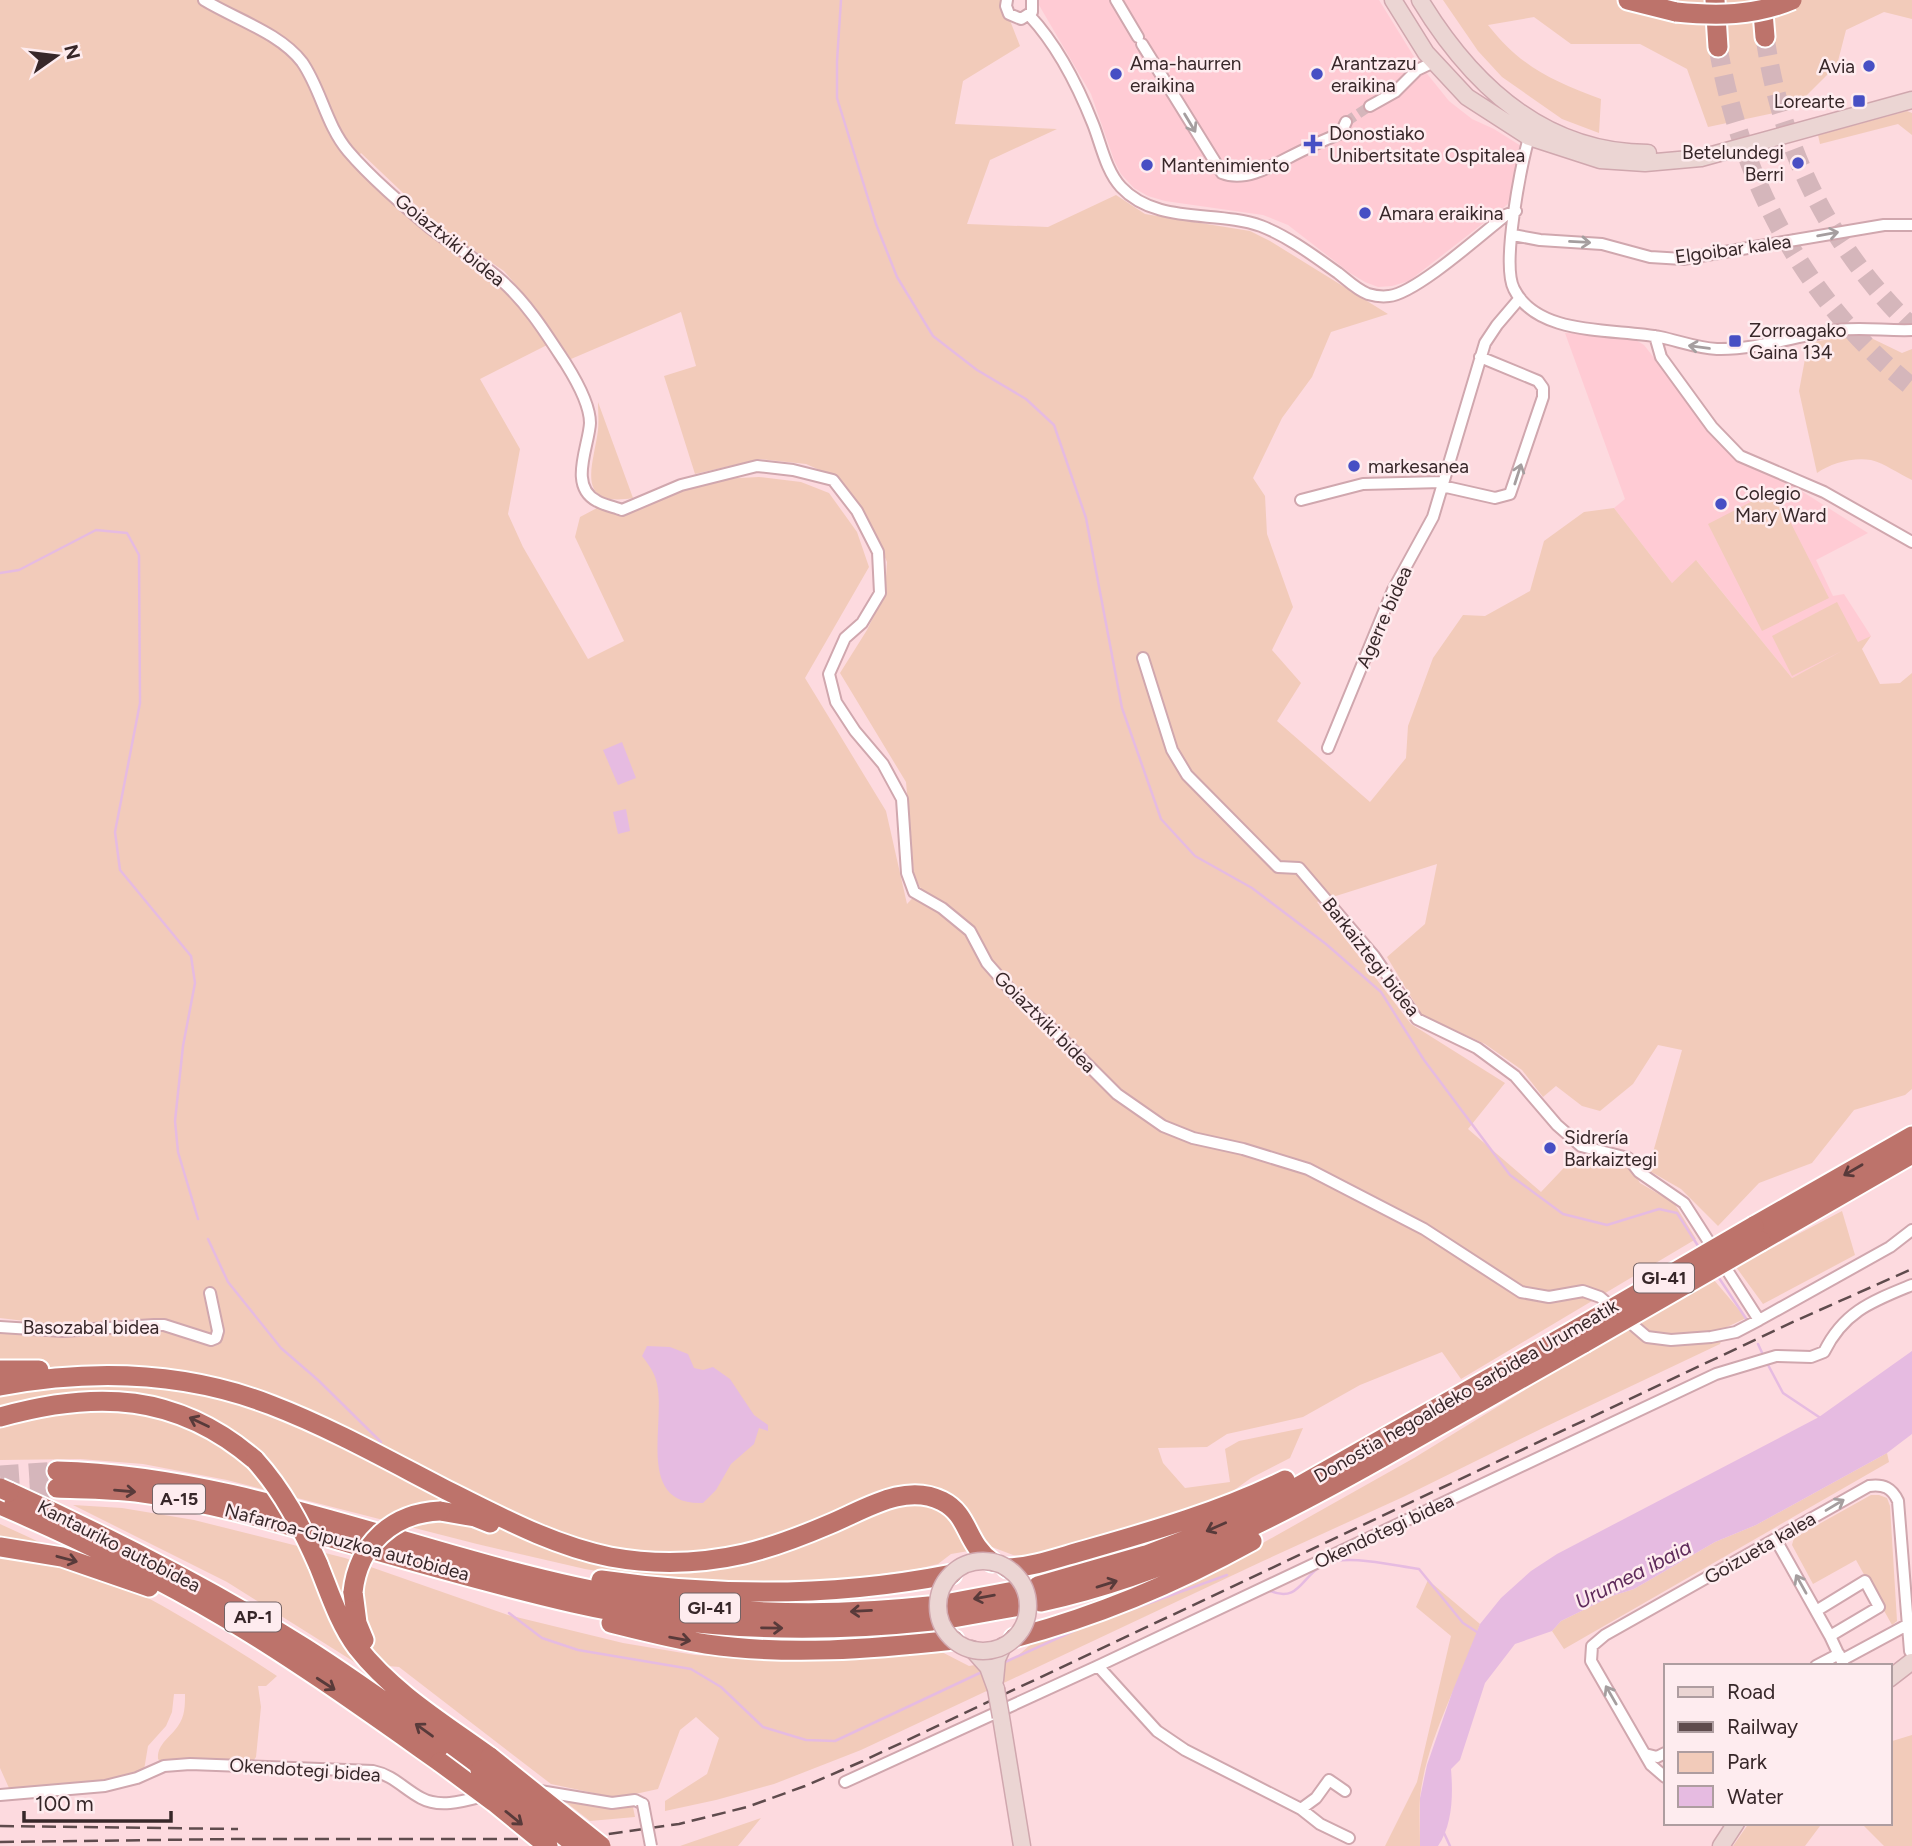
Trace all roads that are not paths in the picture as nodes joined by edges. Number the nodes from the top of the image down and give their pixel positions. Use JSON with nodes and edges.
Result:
{"nodes":[{"id":1,"x":204,"y":0,"type":"edge"},
{"id":2,"x":1007,"y":0,"type":"edge"},
{"id":3,"x":1032,"y":0,"type":"edge"},
{"id":4,"x":1116,"y":0,"type":"edge"},
{"id":5,"x":1394,"y":0,"type":"edge"},
{"id":6,"x":1420,"y":0,"type":"edge"},
{"id":7,"x":1628,"y":0,"type":"edge"},
{"id":8,"x":1715,"y":0,"type":"edge"},
{"id":9,"x":1762,"y":0,"type":"edge"},
{"id":10,"x":1792,"y":0,"type":"edge"},
{"id":11,"x":1030,"y":15,"type":"junction"},
{"id":12,"x":1765,"y":37,"type":"tunnel mouth"},
{"id":13,"x":1718,"y":47,"type":"tunnel mouth"},
{"id":14,"x":1462,"y":59,"type":"junction"},
{"id":15,"x":1434,"y":62,"type":"junction"},
{"id":16,"x":1912,"y":92,"type":"edge"},
{"id":17,"x":1912,"y":100,"type":"edge"},
{"id":18,"x":1505,"y":101,"type":"junction"},
{"id":19,"x":1370,"y":106,"type":"tunnel mouth"},
{"id":20,"x":1482,"y":108,"type":"junction"},
{"id":21,"x":1519,"y":112,"type":"junction"},
{"id":22,"x":1343,"y":127,"type":"tunnel mouth"},
{"id":23,"x":1529,"y":137,"type":"junction"},
{"id":24,"x":1585,"y":144,"type":"junction"},
{"id":25,"x":1516,"y":211,"type":"junction"},
{"id":26,"x":1912,"y":225,"type":"edge"},
{"id":27,"x":1513,"y":235,"type":"junction"},
{"id":28,"x":1520,"y":298,"type":"junction"},
{"id":29,"x":1912,"y":330,"type":"edge"},
{"id":30,"x":1655,"y":336,"type":"junction"},
{"id":31,"x":1480,"y":357,"type":"junction"},
{"id":32,"x":1442,"y":484,"type":"junction"},
{"id":33,"x":1301,"y":499,"type":"dead end"},
{"id":34,"x":1912,"y":541,"type":"edge"},
{"id":35,"x":1143,"y":659,"type":"dead end"},
{"id":36,"x":1328,"y":748,"type":"dead end"},
{"id":37,"x":1912,"y":1136,"type":"edge"},
{"id":38,"x":1912,"y":1154,"type":"edge"},
{"id":39,"x":1912,"y":1230,"type":"edge"},
{"id":40,"x":1757,"y":1233,"type":"junction"},
{"id":41,"x":1912,"y":1285,"type":"edge"},
{"id":42,"x":210,"y":1293,"type":"dead end"},
{"id":43,"x":1759,"y":1320,"type":"junction"},
{"id":44,"x":0,"y":1327,"type":"edge"},
{"id":45,"x":1579,"y":1336,"type":"junction"},
{"id":46,"x":0,"y":1370,"type":"edge"},
{"id":47,"x":105,"y":1375,"type":"junction"},
{"id":48,"x":0,"y":1386,"type":"edge"},
{"id":49,"x":0,"y":1417,"type":"edge"},
{"id":50,"x":1363,"y":1450,"type":"junction"},
{"id":51,"x":1337,"y":1483,"type":"junction"},
{"id":52,"x":3,"y":1495,"type":"edge"},
{"id":53,"x":967,"y":1529,"type":"junction"},
{"id":54,"x":528,"y":1531,"type":"junction"},
{"id":55,"x":1776,"y":1540,"type":"junction"},
{"id":56,"x":0,"y":1547,"type":"edge"},
{"id":57,"x":1000,"y":1565,"type":"junction"},
{"id":58,"x":495,"y":1566,"type":"junction"},
{"id":59,"x":957,"y":1570,"type":"junction"},
{"id":60,"x":512,"y":1588,"type":"junction"},
{"id":61,"x":1030,"y":1596,"type":"junction"},
{"id":62,"x":951,"y":1611,"type":"dead end"},
{"id":63,"x":1816,"y":1611,"type":"junction"},
{"id":64,"x":1907,"y":1625,"type":"junction"},
{"id":65,"x":1830,"y":1636,"type":"junction"},
{"id":66,"x":954,"y":1640,"type":"junction"},
{"id":67,"x":1009,"y":1642,"type":"junction"},
{"id":68,"x":269,"y":1647,"type":"junction"},
{"id":69,"x":972,"y":1649,"type":"junction"},
{"id":70,"x":1912,"y":1659,"type":"edge"},
{"id":71,"x":1842,"y":1660,"type":"edge"},
{"id":72,"x":1825,"y":1664,"type":"edge"},
{"id":73,"x":1098,"y":1666,"type":"junction"},
{"id":74,"x":1891,"y":1677,"type":"edge"},
{"id":75,"x":1891,"y":1679,"type":"edge"},
{"id":76,"x":1912,"y":1679,"type":"edge"},
{"id":77,"x":996,"y":1689,"type":"junction"},
{"id":78,"x":461,"y":1737,"type":"junction"},
{"id":79,"x":1645,"y":1754,"type":"junction"},
{"id":80,"x":1664,"y":1754,"type":"edge"},
{"id":81,"x":485,"y":1764,"type":"junction"},
{"id":82,"x":1664,"y":1776,"type":"edge"},
{"id":83,"x":845,"y":1782,"type":"dead end"},
{"id":84,"x":1345,"y":1791,"type":"dead end"},
{"id":85,"x":0,"y":1794,"type":"edge"},
{"id":86,"x":1301,"y":1809,"type":"junction"},
{"id":87,"x":1735,"y":1825,"type":"edge"},
{"id":88,"x":1349,"y":1838,"type":"dead end"},
{"id":89,"x":548,"y":1846,"type":"edge"},
{"id":90,"x":577,"y":1846,"type":"edge"},
{"id":91,"x":601,"y":1846,"type":"edge"},
{"id":92,"x":651,"y":1846,"type":"edge"},
{"id":93,"x":1023,"y":1846,"type":"edge"},
{"id":94,"x":1721,"y":1846,"type":"edge"}],
"edges":[{"from":1,"to":43,"type":"street","name":"Goiaztxiki bidea"},
{"from":2,"to":11,"type":"street"},
{"from":3,"to":11,"type":"street"},
{"from":4,"to":22,"type":"street","one_way":true},
{"from":5,"to":15,"type":"main road"},
{"from":6,"to":14,"type":"main road"},
{"from":7,"to":10,"type":"highway","bridge":true},
{"from":8,"to":13,"type":"highway"},
{"from":9,"to":12,"type":"highway"},
{"from":11,"to":25,"type":"street"},
{"from":14,"to":15,"type":"main road"},
{"from":14,"to":18,"type":"main road"},
{"from":15,"to":19,"type":"street"},
{"from":15,"to":20,"type":"main road"},
{"from":16,"to":24,"type":"main road"},
{"from":17,"to":23,"type":"main road"},
{"from":18,"to":20,"type":"main road"},
{"from":18,"to":21,"type":"main road"},
{"from":20,"to":23,"type":"main road"},
{"from":21,"to":23,"type":"main road"},
{"from":21,"to":24,"type":"main road"},
{"from":23,"to":24,"type":"main road"},
{"from":23,"to":25,"type":"street"},
{"from":25,"to":27,"type":"street"},
{"from":27,"to":26,"type":"street","name":"Elgoibar kalea","one_way":true},
{"from":27,"to":28,"type":"street"},
{"from":28,"to":30,"type":"street"},
{"from":28,"to":31,"type":"street","name":"Agerre bidea"},
{"from":29,"to":30,"type":"street","one_way":true},
{"from":30,"to":34,"type":"street"},
{"from":31,"to":32,"type":"street","name":"Agerre bidea"},
{"from":32,"to":31,"type":"street","one_way":true},
{"from":32,"to":33,"type":"street"},
{"from":32,"to":36,"type":"street","name":"Agerre bidea"},
{"from":35,"to":43,"type":"street","name":"Barkaiztegi bidea"},
{"from":37,"to":40,"type":"highway","name":"Donostia hegoaldeko sarbidea Urumeatik","number":"GI-41","one_way":true},
{"from":38,"to":40,"type":"highway","name":"Donostia hegoaldeko sarbidea Urumeatik","number":"GI-41"},
{"from":39,"to":43,"type":"street"},
{"from":40,"to":45,"type":"highway","name":"Donostia hegoaldeko sarbidea Urumeatik","number":"GI-41","bridge":true},
{"from":41,"to":73,"type":"street","name":"Okendotegi bidea"},
{"from":42,"to":44,"type":"street","name":"Basozabal bidea"},
{"from":45,"to":50,"type":"highway","name":"Donostia hegoaldeko sarbidea Urumeatik","number":"GI-41"},
{"from":45,"to":51,"type":"highway","name":"Donostia hegoaldeko sarbidea Urumeatik","number":"GI-41"},
{"from":46,"to":47,"type":"highway"},
{"from":47,"to":48,"type":"highway"},
{"from":47,"to":54,"type":"highway"},
{"from":78,"to":49,"type":"highway","one_way":true,"bridge":true},
{"from":50,"to":57,"type":"highway"},
{"from":50,"to":61,"type":"highway","name":"Donostia hegoaldeko sarbidea Urumeatik","number":"GI-41","one_way":true},
{"from":61,"to":51,"type":"highway","name":"Donostia hegoaldeko sarbidea Urumeatik","number":"GI-41","one_way":true},
{"from":51,"to":67,"type":"highway"},
{"from":52,"to":68,"type":"highway","name":"Kantauriko autobidea","number":"AP-1"},
{"from":81,"to":52,"type":"highway","name":"Kantauriko autobidea","number":"AP-1","one_way":true},
{"from":53,"to":54,"type":"highway"},
{"from":53,"to":57,"type":"highway"},
{"from":53,"to":59,"type":"highway"},
{"from":54,"to":78,"type":"highway","bridge":true},
{"from":63,"to":55,"type":"street","one_way":true},
{"from":55,"to":64,"type":"street","name":"Goizueta kalea","one_way":true},
{"from":79,"to":55,"type":"street","name":"Goizueta kalea","one_way":true},
{"from":56,"to":68,"type":"highway","one_way":true},
{"from":57,"to":59,"type":"main road","bridge":true},
{"from":57,"to":67,"type":"main road","bridge":true},
{"from":58,"to":59,"type":"highway"},
{"from":60,"to":58,"type":"highway","number":"GI-41","one_way":true},
{"from":58,"to":60,"type":"highway","name":"Nafarroa-Gipuzkoa autobidea","number":"A-15","one_way":true},
{"from":59,"to":66,"type":"main road","bridge":true},
{"from":60,"to":66,"type":"highway","one_way":true},
{"from":61,"to":62,"type":"highway","name":"Donostia hegoaldeko sarbidea Urumeatik","number":"GI-41"},
{"from":63,"to":65,"type":"street"},
{"from":63,"to":65,"type":"street"},
{"from":64,"to":70,"type":"street","name":"Goizueta kalea"},
{"from":64,"to":71,"type":"street"},
{"from":65,"to":71,"type":"street"},
{"from":66,"to":69,"type":"main road","bridge":true},
{"from":67,"to":69,"type":"main road","bridge":true},
{"from":67,"to":77,"type":"main road"},
{"from":68,"to":89,"type":"highway","number":"AP-1","one_way":true,"bridge":true},
{"from":69,"to":77,"type":"main road"},
{"from":70,"to":74,"type":"main road"},
{"from":70,"to":76,"type":"main road"},
{"from":71,"to":72,"type":"street"},
{"from":73,"to":83,"type":"street","name":"Okendotegi bidea"},
{"from":73,"to":86,"type":"street"},
{"from":75,"to":76,"type":"main road"},
{"from":77,"to":93,"type":"main road","bridge":true},
{"from":78,"to":81,"type":"highway"},
{"from":79,"to":80,"type":"street"},
{"from":79,"to":82,"type":"street"},
{"from":81,"to":90,"type":"highway","number":"AP-1","bridge":true},
{"from":81,"to":91,"type":"highway","bridge":true},
{"from":84,"to":86,"type":"street"},
{"from":85,"to":92,"type":"street","name":"Okendotegi bidea","bridge":true},
{"from":86,"to":88,"type":"street"},
{"from":87,"to":94,"type":"main road"}]}
